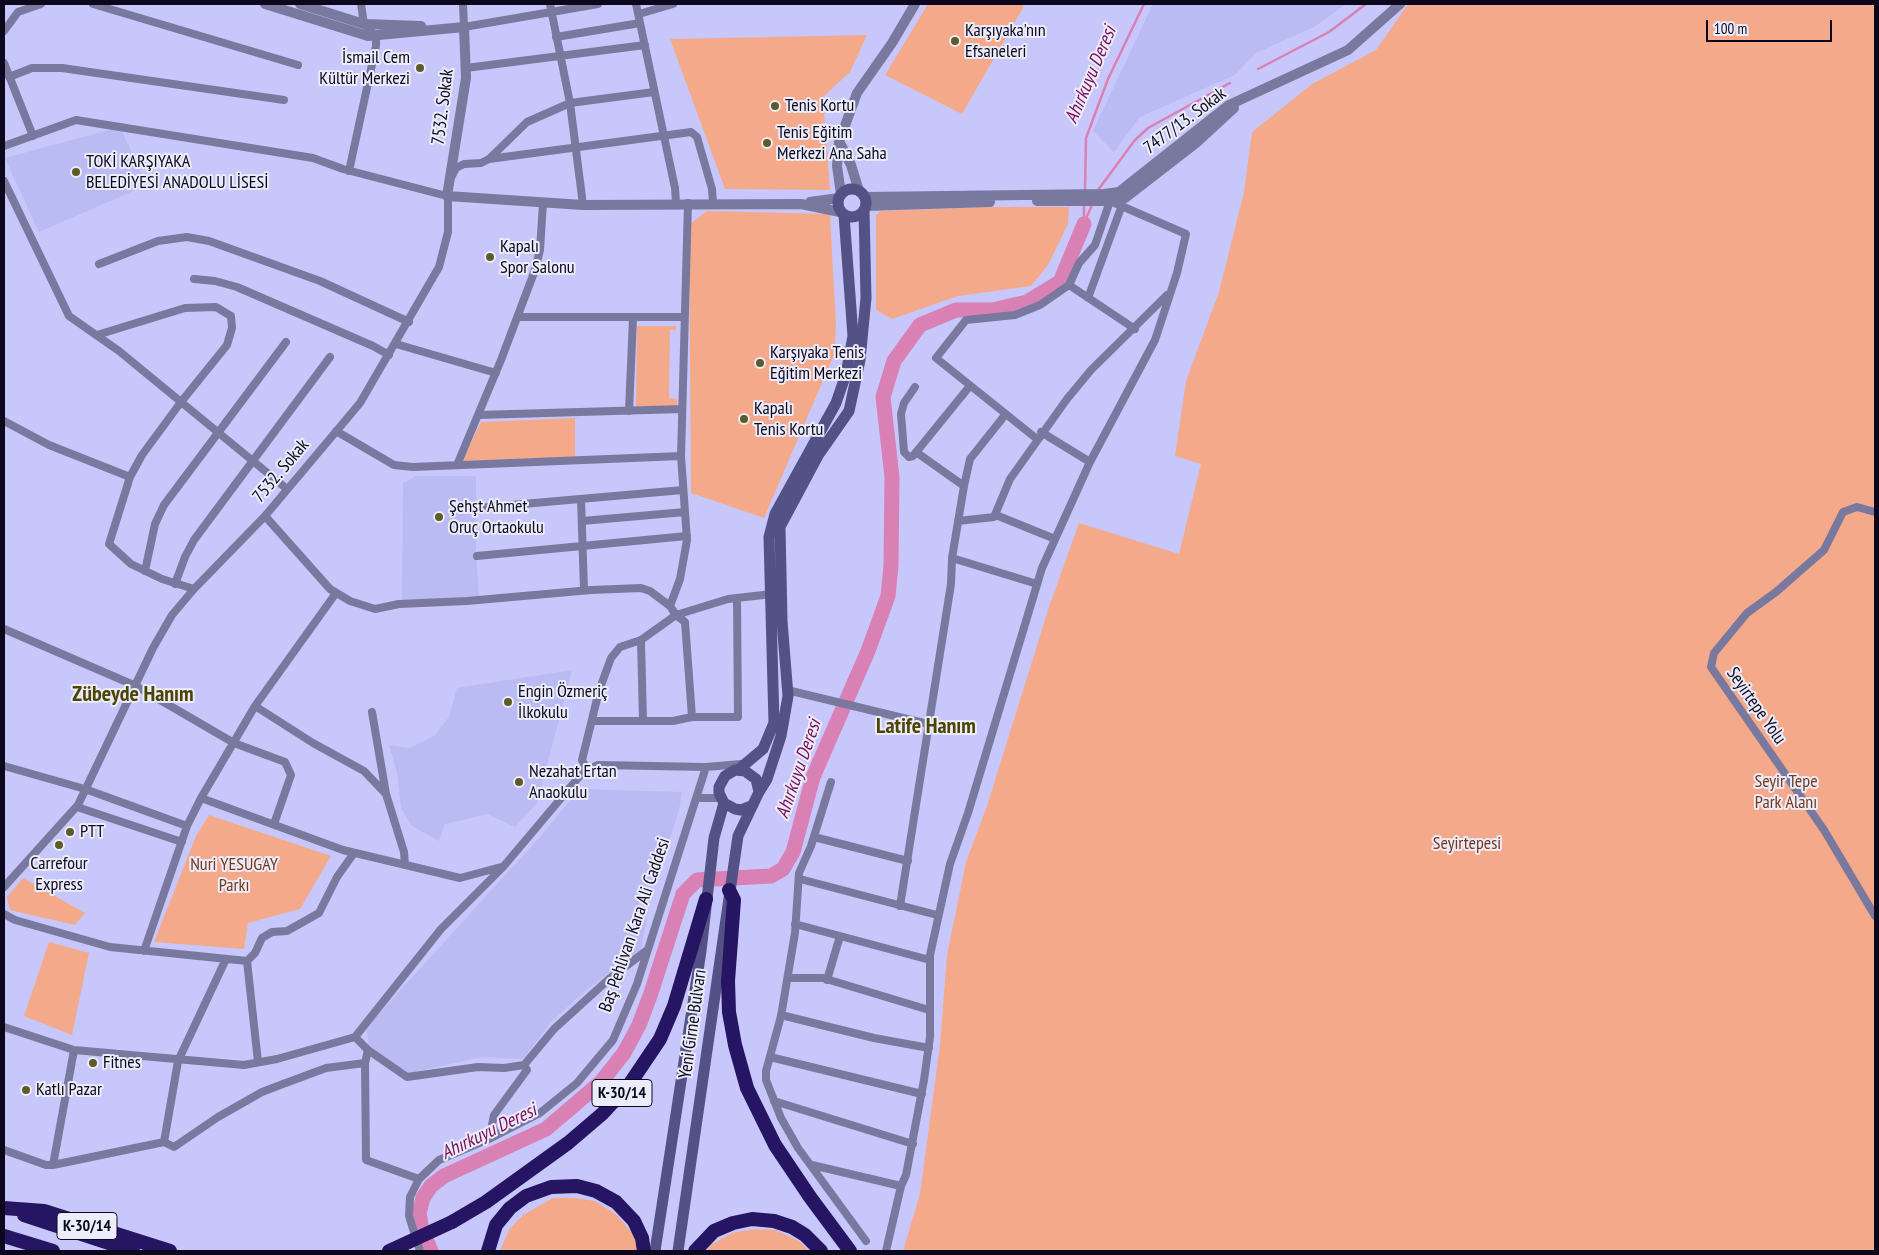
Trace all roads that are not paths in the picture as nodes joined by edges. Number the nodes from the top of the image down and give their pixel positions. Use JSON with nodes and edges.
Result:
{"nodes":[{"id":1,"x":41,"y":4,"type":"edge"},
{"id":2,"x":93,"y":4,"type":"edge"},
{"id":3,"x":265,"y":4,"type":"edge"},
{"id":4,"x":300,"y":4,"type":"edge"},
{"id":5,"x":360,"y":4,"type":"edge"},
{"id":6,"x":463,"y":4,"type":"edge"},
{"id":7,"x":598,"y":4,"type":"edge"},
{"id":8,"x":636,"y":4,"type":"edge"},
{"id":9,"x":673,"y":4,"type":"edge"},
{"id":10,"x":915,"y":4,"type":"edge"},
{"id":11,"x":1400,"y":4,"type":"edge"},
{"id":12,"x":550,"y":7,"type":"edge"},
{"id":13,"x":639,"y":14,"type":"junction"},
{"id":14,"x":640,"y":23,"type":"junction"},
{"id":15,"x":364,"y":24,"type":"junction"},
{"id":16,"x":464,"y":27,"type":"junction"},
{"id":17,"x":4,"y":31,"type":"edge"},
{"id":18,"x":376,"y":36,"type":"junction"},
{"id":19,"x":556,"y":37,"type":"junction"},
{"id":20,"x":645,"y":45,"type":"junction"},
{"id":21,"x":561,"y":58,"type":"junction"},
{"id":22,"x":4,"y":63,"type":"edge"},
{"id":23,"x":298,"y":66,"type":"dead end"},
{"id":24,"x":466,"y":68,"type":"junction"},
{"id":25,"x":9,"y":77,"type":"junction"},
{"id":26,"x":654,"y":92,"type":"junction"},
{"id":27,"x":284,"y":100,"type":"dead end"},
{"id":28,"x":570,"y":103,"type":"junction"},
{"id":29,"x":664,"y":135,"type":"junction"},
{"id":30,"x":34,"y":136,"type":"junction"},
{"id":31,"x":840,"y":142,"type":"junction"},
{"id":32,"x":4,"y":146,"type":"edge"},
{"id":33,"x":575,"y":148,"type":"junction"},
{"id":34,"x":489,"y":159,"type":"junction"},
{"id":35,"x":349,"y":171,"type":"junction"},
{"id":36,"x":4,"y":181,"type":"edge"},
{"id":37,"x":447,"y":196,"type":"junction"},
{"id":38,"x":840,"y":196,"type":"junction"},
{"id":39,"x":1105,"y":199,"type":"junction"},
{"id":40,"x":863,"y":201,"type":"junction"},
{"id":41,"x":543,"y":202,"type":"junction"},
{"id":42,"x":676,"y":203,"type":"junction"},
{"id":43,"x":688,"y":203,"type":"junction"},
{"id":44,"x":713,"y":203,"type":"junction"},
{"id":45,"x":801,"y":204,"type":"junction"},
{"id":46,"x":583,"y":205,"type":"junction"},
{"id":47,"x":1122,"y":205,"type":"junction"},
{"id":48,"x":842,"y":214,"type":"junction"},
{"id":49,"x":99,"y":264,"type":"dead end"},
{"id":50,"x":194,"y":279,"type":"dead end"},
{"id":51,"x":1069,"y":285,"type":"junction"},
{"id":52,"x":1170,"y":292,"type":"junction"},
{"id":53,"x":1088,"y":298,"type":"junction"},
{"id":54,"x":518,"y":317,"type":"junction"},
{"id":55,"x":685,"y":317,"type":"junction"},
{"id":56,"x":633,"y":318,"type":"junction"},
{"id":57,"x":409,"y":322,"type":"junction"},
{"id":58,"x":1135,"y":329,"type":"junction"},
{"id":59,"x":97,"y":335,"type":"junction"},
{"id":60,"x":286,"y":342,"type":"dead end"},
{"id":61,"x":396,"y":344,"type":"junction"},
{"id":62,"x":389,"y":355,"type":"junction"},
{"id":63,"x":330,"y":357,"type":"dead end"},
{"id":64,"x":496,"y":372,"type":"junction"},
{"id":65,"x":915,"y":387,"type":"dead end"},
{"id":66,"x":969,"y":387,"type":"junction"},
{"id":67,"x":181,"y":402,"type":"junction"},
{"id":68,"x":682,"y":409,"type":"junction"},
{"id":69,"x":629,"y":411,"type":"junction"},
{"id":70,"x":478,"y":415,"type":"junction"},
{"id":71,"x":1004,"y":415,"type":"junction"},
{"id":72,"x":4,"y":421,"type":"edge"},
{"id":73,"x":336,"y":431,"type":"junction"},
{"id":74,"x":218,"y":432,"type":"junction"},
{"id":75,"x":1039,"y":436,"type":"junction"},
{"id":76,"x":916,"y":452,"type":"junction"},
{"id":77,"x":681,"y":456,"type":"junction"},
{"id":78,"x":253,"y":461,"type":"junction"},
{"id":79,"x":1090,"y":462,"type":"junction"},
{"id":80,"x":457,"y":465,"type":"junction"},
{"id":81,"x":130,"y":478,"type":"junction"},
{"id":82,"x":964,"y":486,"type":"junction"},
{"id":83,"x":287,"y":489,"type":"junction"},
{"id":84,"x":683,"y":490,"type":"junction"},
{"id":85,"x":581,"y":499,"type":"junction"},
{"id":86,"x":477,"y":508,"type":"dead end"},
{"id":87,"x":685,"y":512,"type":"junction"},
{"id":88,"x":1875,"y":512,"type":"edge"},
{"id":89,"x":996,"y":515,"type":"junction"},
{"id":90,"x":265,"y":516,"type":"junction"},
{"id":91,"x":582,"y":521,"type":"junction"},
{"id":92,"x":958,"y":521,"type":"junction"},
{"id":93,"x":687,"y":536,"type":"junction"},
{"id":94,"x":1055,"y":539,"type":"junction"},
{"id":95,"x":583,"y":544,"type":"junction"},
{"id":96,"x":478,"y":556,"type":"dead end"},
{"id":97,"x":952,"y":558,"type":"junction"},
{"id":98,"x":145,"y":571,"type":"junction"},
{"id":99,"x":175,"y":584,"type":"junction"},
{"id":100,"x":1037,"y":584,"type":"junction"},
{"id":101,"x":194,"y":589,"type":"junction"},
{"id":102,"x":584,"y":590,"type":"junction"},
{"id":103,"x":336,"y":593,"type":"junction"},
{"id":104,"x":772,"y":594,"type":"junction"},
{"id":105,"x":737,"y":598,"type":"junction"},
{"id":106,"x":670,"y":606,"type":"junction"},
{"id":107,"x":676,"y":615,"type":"junction"},
{"id":108,"x":4,"y":629,"type":"edge"},
{"id":109,"x":641,"y":640,"type":"junction"},
{"id":110,"x":136,"y":686,"type":"junction"},
{"id":111,"x":787,"y":690,"type":"junction"},
{"id":112,"x":255,"y":706,"type":"junction"},
{"id":113,"x":372,"y":712,"type":"dead end"},
{"id":114,"x":692,"y":717,"type":"junction"},
{"id":115,"x":643,"y":721,"type":"junction"},
{"id":116,"x":592,"y":722,"type":"junction"},
{"id":117,"x":928,"y":724,"type":"junction"},
{"id":118,"x":234,"y":743,"type":"junction"},
{"id":119,"x":4,"y":766,"type":"edge"},
{"id":120,"x":706,"y":767,"type":"junction"},
{"id":121,"x":737,"y":767,"type":"junction"},
{"id":122,"x":587,"y":770,"type":"junction"},
{"id":123,"x":831,"y":782,"type":"dead end"},
{"id":124,"x":84,"y":789,"type":"junction"},
{"id":125,"x":759,"y":792,"type":"junction"},
{"id":126,"x":386,"y":794,"type":"junction"},
{"id":127,"x":200,"y":798,"type":"junction"},
{"id":128,"x":697,"y":798,"type":"junction"},
{"id":129,"x":723,"y":801,"type":"junction"},
{"id":130,"x":78,"y":804,"type":"junction"},
{"id":131,"x":753,"y":804,"type":"junction"},
{"id":132,"x":274,"y":824,"type":"junction"},
{"id":133,"x":187,"y":826,"type":"junction"},
{"id":134,"x":814,"y":837,"type":"junction"},
{"id":135,"x":182,"y":842,"type":"junction"},
{"id":136,"x":354,"y":853,"type":"junction"},
{"id":137,"x":908,"y":861,"type":"junction"},
{"id":138,"x":405,"y":865,"type":"junction"},
{"id":139,"x":503,"y":867,"type":"junction"},
{"id":140,"x":800,"y":878,"type":"junction"},
{"id":141,"x":4,"y":887,"type":"edge"},
{"id":142,"x":729,"y":890,"type":"junction"},
{"id":143,"x":707,"y":893,"type":"junction"},
{"id":144,"x":900,"y":906,"type":"junction"},
{"id":145,"x":4,"y":914,"type":"edge"},
{"id":146,"x":937,"y":915,"type":"junction"},
{"id":147,"x":1875,"y":916,"type":"edge"},
{"id":148,"x":795,"y":924,"type":"junction"},
{"id":149,"x":840,"y":936,"type":"junction"},
{"id":150,"x":144,"y":951,"type":"junction"},
{"id":151,"x":646,"y":951,"type":"junction"},
{"id":152,"x":226,"y":959,"type":"junction"},
{"id":153,"x":930,"y":960,"type":"junction"},
{"id":154,"x":247,"y":961,"type":"junction"},
{"id":155,"x":788,"y":978,"type":"junction"},
{"id":156,"x":827,"y":980,"type":"junction"},
{"id":157,"x":929,"y":1010,"type":"junction"},
{"id":158,"x":782,"y":1015,"type":"junction"},
{"id":159,"x":4,"y":1027,"type":"edge"},
{"id":160,"x":355,"y":1037,"type":"junction"},
{"id":161,"x":929,"y":1048,"type":"junction"},
{"id":162,"x":74,"y":1050,"type":"junction"},
{"id":163,"x":368,"y":1050,"type":"junction"},
{"id":164,"x":770,"y":1057,"type":"junction"},
{"id":165,"x":178,"y":1061,"type":"junction"},
{"id":166,"x":258,"y":1062,"type":"junction"},
{"id":167,"x":365,"y":1063,"type":"junction"},
{"id":168,"x":524,"y":1064,"type":"junction"},
{"id":169,"x":922,"y":1094,"type":"junction"},
{"id":170,"x":774,"y":1101,"type":"junction"},
{"id":171,"x":496,"y":1136,"type":"junction"},
{"id":172,"x":164,"y":1142,"type":"junction"},
{"id":173,"x":913,"y":1144,"type":"junction"},
{"id":174,"x":4,"y":1150,"type":"edge"},
{"id":175,"x":53,"y":1165,"type":"junction"},
{"id":176,"x":812,"y":1165,"type":"junction"},
{"id":177,"x":419,"y":1179,"type":"junction"},
{"id":178,"x":901,"y":1186,"type":"junction"},
{"id":179,"x":4,"y":1208,"type":"edge"},
{"id":180,"x":4,"y":1236,"type":"edge"},
{"id":181,"x":866,"y":1241,"type":"dead end"},
{"id":182,"x":4,"y":1243,"type":"edge"},
{"id":183,"x":26,"y":1251,"type":"edge"},
{"id":184,"x":52,"y":1251,"type":"edge"},
{"id":185,"x":133,"y":1251,"type":"edge"},
{"id":186,"x":170,"y":1251,"type":"edge"},
{"id":187,"x":388,"y":1251,"type":"edge"},
{"id":188,"x":420,"y":1251,"type":"edge"},
{"id":189,"x":488,"y":1251,"type":"edge"},
{"id":190,"x":644,"y":1251,"type":"edge"},
{"id":191,"x":655,"y":1251,"type":"edge"},
{"id":192,"x":678,"y":1251,"type":"edge"},
{"id":193,"x":695,"y":1251,"type":"edge"},
{"id":194,"x":821,"y":1251,"type":"edge"},
{"id":195,"x":850,"y":1251,"type":"edge"},
{"id":196,"x":886,"y":1251,"type":"edge"}],
"edges":[{"from":1,"to":17,"type":"street"},
{"from":2,"to":23,"type":"street"},
{"from":3,"to":18,"type":"street"},
{"from":4,"to":15,"type":"street"},
{"from":5,"to":15,"type":"street"},
{"from":6,"to":16,"type":"street"},
{"from":7,"to":12,"type":"street"},
{"from":8,"to":13,"type":"street"},
{"from":9,"to":13,"type":"street"},
{"from":10,"to":31,"type":"street"},
{"from":11,"to":39,"type":"street","name":"7477/13. Sokak"},
{"from":12,"to":16,"type":"street"},
{"from":12,"to":19,"type":"street"},
{"from":13,"to":14,"type":"street"},
{"from":14,"to":19,"type":"street"},
{"from":14,"to":20,"type":"street"},
{"from":15,"to":16,"type":"street"},
{"from":15,"to":18,"type":"street"},
{"from":16,"to":18,"type":"street"},
{"from":16,"to":24,"type":"street","name":"7532. Sokak"},
{"from":18,"to":35,"type":"street"},
{"from":19,"to":21,"type":"street"},
{"from":20,"to":21,"type":"street"},
{"from":20,"to":26,"type":"street"},
{"from":21,"to":24,"type":"street"},
{"from":21,"to":28,"type":"street"},
{"from":22,"to":25,"type":"street"},
{"from":24,"to":37,"type":"street","name":"7532. Sokak"},
{"from":25,"to":27,"type":"street"},
{"from":25,"to":30,"type":"street"},
{"from":26,"to":28,"type":"street"},
{"from":26,"to":29,"type":"street"},
{"from":28,"to":33,"type":"street"},
{"from":28,"to":34,"type":"street"},
{"from":29,"to":33,"type":"street"},
{"from":29,"to":42,"type":"street"},
{"from":29,"to":44,"type":"street"},
{"from":30,"to":32,"type":"street"},
{"from":30,"to":35,"type":"street"},
{"from":31,"to":38,"type":"street"},
{"from":31,"to":40,"type":"street"},
{"from":33,"to":34,"type":"street"},
{"from":33,"to":46,"type":"street"},
{"from":34,"to":37,"type":"street"},
{"from":35,"to":37,"type":"street"},
{"from":36,"to":59,"type":"street"},
{"from":37,"to":41,"type":"street"},
{"from":37,"to":57,"type":"street","name":"7532. Sokak"},
{"from":38,"to":40,"type":"main road"},
{"from":38,"to":45,"type":"street"},
{"from":38,"to":48,"type":"main road"},
{"from":39,"to":40,"type":"street","name":"7477/13. Sokak"},
{"from":39,"to":47,"type":"street"},
{"from":39,"to":51,"type":"street"},
{"from":40,"to":48,"type":"main road"},
{"from":40,"to":111,"type":"main road"},
{"from":41,"to":46,"type":"street"},
{"from":41,"to":54,"type":"street"},
{"from":42,"to":43,"type":"street"},
{"from":42,"to":46,"type":"street"},
{"from":43,"to":44,"type":"street"},
{"from":43,"to":55,"type":"street"},
{"from":44,"to":45,"type":"street"},
{"from":45,"to":48,"type":"street"},
{"from":47,"to":52,"type":"street"},
{"from":47,"to":53,"type":"street"},
{"from":48,"to":104,"type":"main road"},
{"from":49,"to":57,"type":"street"},
{"from":50,"to":62,"type":"street"},
{"from":51,"to":53,"type":"street"},
{"from":51,"to":66,"type":"street"},
{"from":52,"to":58,"type":"street"},
{"from":52,"to":79,"type":"street"},
{"from":53,"to":58,"type":"street"},
{"from":54,"to":56,"type":"street"},
{"from":54,"to":64,"type":"street"},
{"from":55,"to":56,"type":"street"},
{"from":55,"to":68,"type":"street"},
{"from":56,"to":69,"type":"street"},
{"from":57,"to":61,"type":"street","name":"7532. Sokak"},
{"from":58,"to":75,"type":"street"},
{"from":59,"to":67,"type":"street"},
{"from":59,"to":67,"type":"street"},
{"from":60,"to":74,"type":"street"},
{"from":61,"to":62,"type":"street","name":"7532. Sokak"},
{"from":61,"to":64,"type":"street"},
{"from":62,"to":73,"type":"street","name":"7532. Sokak"},
{"from":63,"to":78,"type":"street"},
{"from":64,"to":70,"type":"street"},
{"from":65,"to":76,"type":"street"},
{"from":66,"to":71,"type":"street"},
{"from":66,"to":76,"type":"street"},
{"from":67,"to":74,"type":"street"},
{"from":67,"to":81,"type":"street"},
{"from":68,"to":69,"type":"street"},
{"from":68,"to":77,"type":"street"},
{"from":69,"to":70,"type":"street"},
{"from":70,"to":80,"type":"street"},
{"from":71,"to":75,"type":"street"},
{"from":71,"to":82,"type":"street"},
{"from":72,"to":81,"type":"street"},
{"from":73,"to":80,"type":"street"},
{"from":73,"to":83,"type":"street","name":"7532. Sokak"},
{"from":74,"to":78,"type":"street"},
{"from":74,"to":98,"type":"street"},
{"from":75,"to":79,"type":"street"},
{"from":75,"to":89,"type":"street"},
{"from":76,"to":82,"type":"street"},
{"from":77,"to":80,"type":"street"},
{"from":77,"to":84,"type":"street"},
{"from":78,"to":83,"type":"street"},
{"from":78,"to":99,"type":"street"},
{"from":79,"to":94,"type":"street"},
{"from":81,"to":98,"type":"street"},
{"from":82,"to":92,"type":"street"},
{"from":83,"to":90,"type":"street","name":"7532. Sokak"},
{"from":84,"to":85,"type":"street"},
{"from":84,"to":87,"type":"street"},
{"from":85,"to":86,"type":"street"},
{"from":85,"to":91,"type":"street"},
{"from":87,"to":91,"type":"street"},
{"from":87,"to":93,"type":"street"},
{"from":88,"to":147,"type":"street","name":"Seyirtepe Yolu"},
{"from":89,"to":92,"type":"street"},
{"from":89,"to":94,"type":"street"},
{"from":90,"to":101,"type":"street","name":"7532. Sokak"},
{"from":90,"to":103,"type":"street"},
{"from":91,"to":95,"type":"street"},
{"from":92,"to":97,"type":"street"},
{"from":93,"to":95,"type":"street"},
{"from":93,"to":106,"type":"street"},
{"from":94,"to":100,"type":"street"},
{"from":95,"to":96,"type":"street"},
{"from":95,"to":102,"type":"street"},
{"from":97,"to":100,"type":"street"},
{"from":97,"to":117,"type":"street"},
{"from":98,"to":99,"type":"street"},
{"from":99,"to":101,"type":"street"},
{"from":100,"to":146,"type":"street"},
{"from":101,"to":110,"type":"street","name":"7532. Sokak"},
{"from":102,"to":103,"type":"street"},
{"from":102,"to":106,"type":"street"},
{"from":103,"to":112,"type":"street"},
{"from":104,"to":105,"type":"street"},
{"from":104,"to":121,"type":"main road"},
{"from":105,"to":107,"type":"street"},
{"from":105,"to":114,"type":"street"},
{"from":106,"to":107,"type":"street"},
{"from":107,"to":109,"type":"street"},
{"from":107,"to":114,"type":"street"},
{"from":108,"to":110,"type":"street"},
{"from":109,"to":115,"type":"street"},
{"from":109,"to":116,"type":"street"},
{"from":110,"to":118,"type":"street"},
{"from":110,"to":124,"type":"street","name":"7532. Sokak"},
{"from":111,"to":117,"type":"street"},
{"from":111,"to":125,"type":"main road"},
{"from":112,"to":118,"type":"street"},
{"from":112,"to":126,"type":"street"},
{"from":113,"to":126,"type":"street"},
{"from":114,"to":115,"type":"street"},
{"from":115,"to":116,"type":"street"},
{"from":116,"to":122,"type":"street"},
{"from":117,"to":137,"type":"street"},
{"from":118,"to":127,"type":"street"},
{"from":118,"to":132,"type":"street"},
{"from":119,"to":124,"type":"street"},
{"from":120,"to":121,"type":"street"},
{"from":120,"to":122,"type":"street"},
{"from":120,"to":128,"type":"street","name":"Baş Pehlivan Kara Ali Caddesi"},
{"from":121,"to":125,"type":"main road"},
{"from":121,"to":129,"type":"main road"},
{"from":122,"to":139,"type":"street"},
{"from":123,"to":134,"type":"street"},
{"from":124,"to":130,"type":"street","name":"7532. Sokak"},
{"from":124,"to":133,"type":"street"},
{"from":125,"to":131,"type":"main road"},
{"from":126,"to":138,"type":"street"},
{"from":127,"to":132,"type":"street"},
{"from":127,"to":133,"type":"street"},
{"from":128,"to":129,"type":"street"},
{"from":128,"to":151,"type":"street","name":"Baş Pehlivan Kara Ali Caddesi"},
{"from":129,"to":131,"type":"main road"},
{"from":129,"to":143,"type":"main road","name":"Yeni Girne Bulvarı"},
{"from":130,"to":135,"type":"street"},
{"from":130,"to":141,"type":"street","name":"7532. Sokak"},
{"from":131,"to":142,"type":"main road","name":"Yeni Girne Bulvarı"},
{"from":132,"to":136,"type":"street"},
{"from":133,"to":135,"type":"street"},
{"from":134,"to":137,"type":"street"},
{"from":134,"to":140,"type":"street"},
{"from":135,"to":150,"type":"street"},
{"from":136,"to":138,"type":"street"},
{"from":136,"to":154,"type":"street"},
{"from":137,"to":144,"type":"street"},
{"from":138,"to":139,"type":"street"},
{"from":139,"to":160,"type":"street"},
{"from":140,"to":144,"type":"street"},
{"from":140,"to":148,"type":"street"},
{"from":142,"to":192,"type":"main road","name":"Yeni Girne Bulvarı"},
{"from":142,"to":195,"type":"highway"},
{"from":143,"to":187,"type":"highway","number":"K-30/14","bridge":true},
{"from":143,"to":191,"type":"main road","name":"Yeni Girne Bulvarı"},
{"from":144,"to":146,"type":"street"},
{"from":145,"to":150,"type":"street"},
{"from":146,"to":153,"type":"street"},
{"from":148,"to":149,"type":"street"},
{"from":148,"to":155,"type":"street"},
{"from":149,"to":153,"type":"street"},
{"from":149,"to":156,"type":"street"},
{"from":150,"to":152,"type":"street"},
{"from":151,"to":168,"type":"street"},
{"from":151,"to":171,"type":"street","name":"Baş Pehlivan Kara Ali Caddesi"},
{"from":152,"to":154,"type":"street"},
{"from":152,"to":165,"type":"street"},
{"from":153,"to":157,"type":"street"},
{"from":154,"to":166,"type":"street"},
{"from":155,"to":156,"type":"street"},
{"from":155,"to":158,"type":"street"},
{"from":156,"to":157,"type":"street"},
{"from":157,"to":161,"type":"street"},
{"from":158,"to":161,"type":"street"},
{"from":158,"to":164,"type":"street"},
{"from":159,"to":162,"type":"street"},
{"from":160,"to":163,"type":"street"},
{"from":160,"to":166,"type":"street"},
{"from":161,"to":169,"type":"street"},
{"from":162,"to":165,"type":"street"},
{"from":162,"to":175,"type":"street"},
{"from":163,"to":167,"type":"street"},
{"from":163,"to":168,"type":"street"},
{"from":164,"to":169,"type":"street"},
{"from":164,"to":170,"type":"street"},
{"from":165,"to":166,"type":"street"},
{"from":165,"to":172,"type":"street"},
{"from":167,"to":172,"type":"street"},
{"from":167,"to":177,"type":"street"},
{"from":168,"to":171,"type":"street"},
{"from":169,"to":173,"type":"street"},
{"from":170,"to":173,"type":"street"},
{"from":170,"to":176,"type":"street"},
{"from":171,"to":177,"type":"street","name":"Baş Pehlivan Kara Ali Caddesi"},
{"from":172,"to":175,"type":"street"},
{"from":173,"to":178,"type":"street"},
{"from":174,"to":175,"type":"street"},
{"from":176,"to":178,"type":"street"},
{"from":176,"to":181,"type":"street"},
{"from":177,"to":188,"type":"street","name":"Baş Pehlivan Kara Ali Caddesi"},
{"from":178,"to":196,"type":"street"},
{"from":179,"to":185,"type":"highway"},
{"from":179,"to":186,"type":"highway","number":"K-30/14"},
{"from":180,"to":184,"type":"highway"},
{"from":182,"to":183,"type":"highway"},
{"from":189,"to":190,"type":"highway"},
{"from":193,"to":194,"type":"highway"}]}
